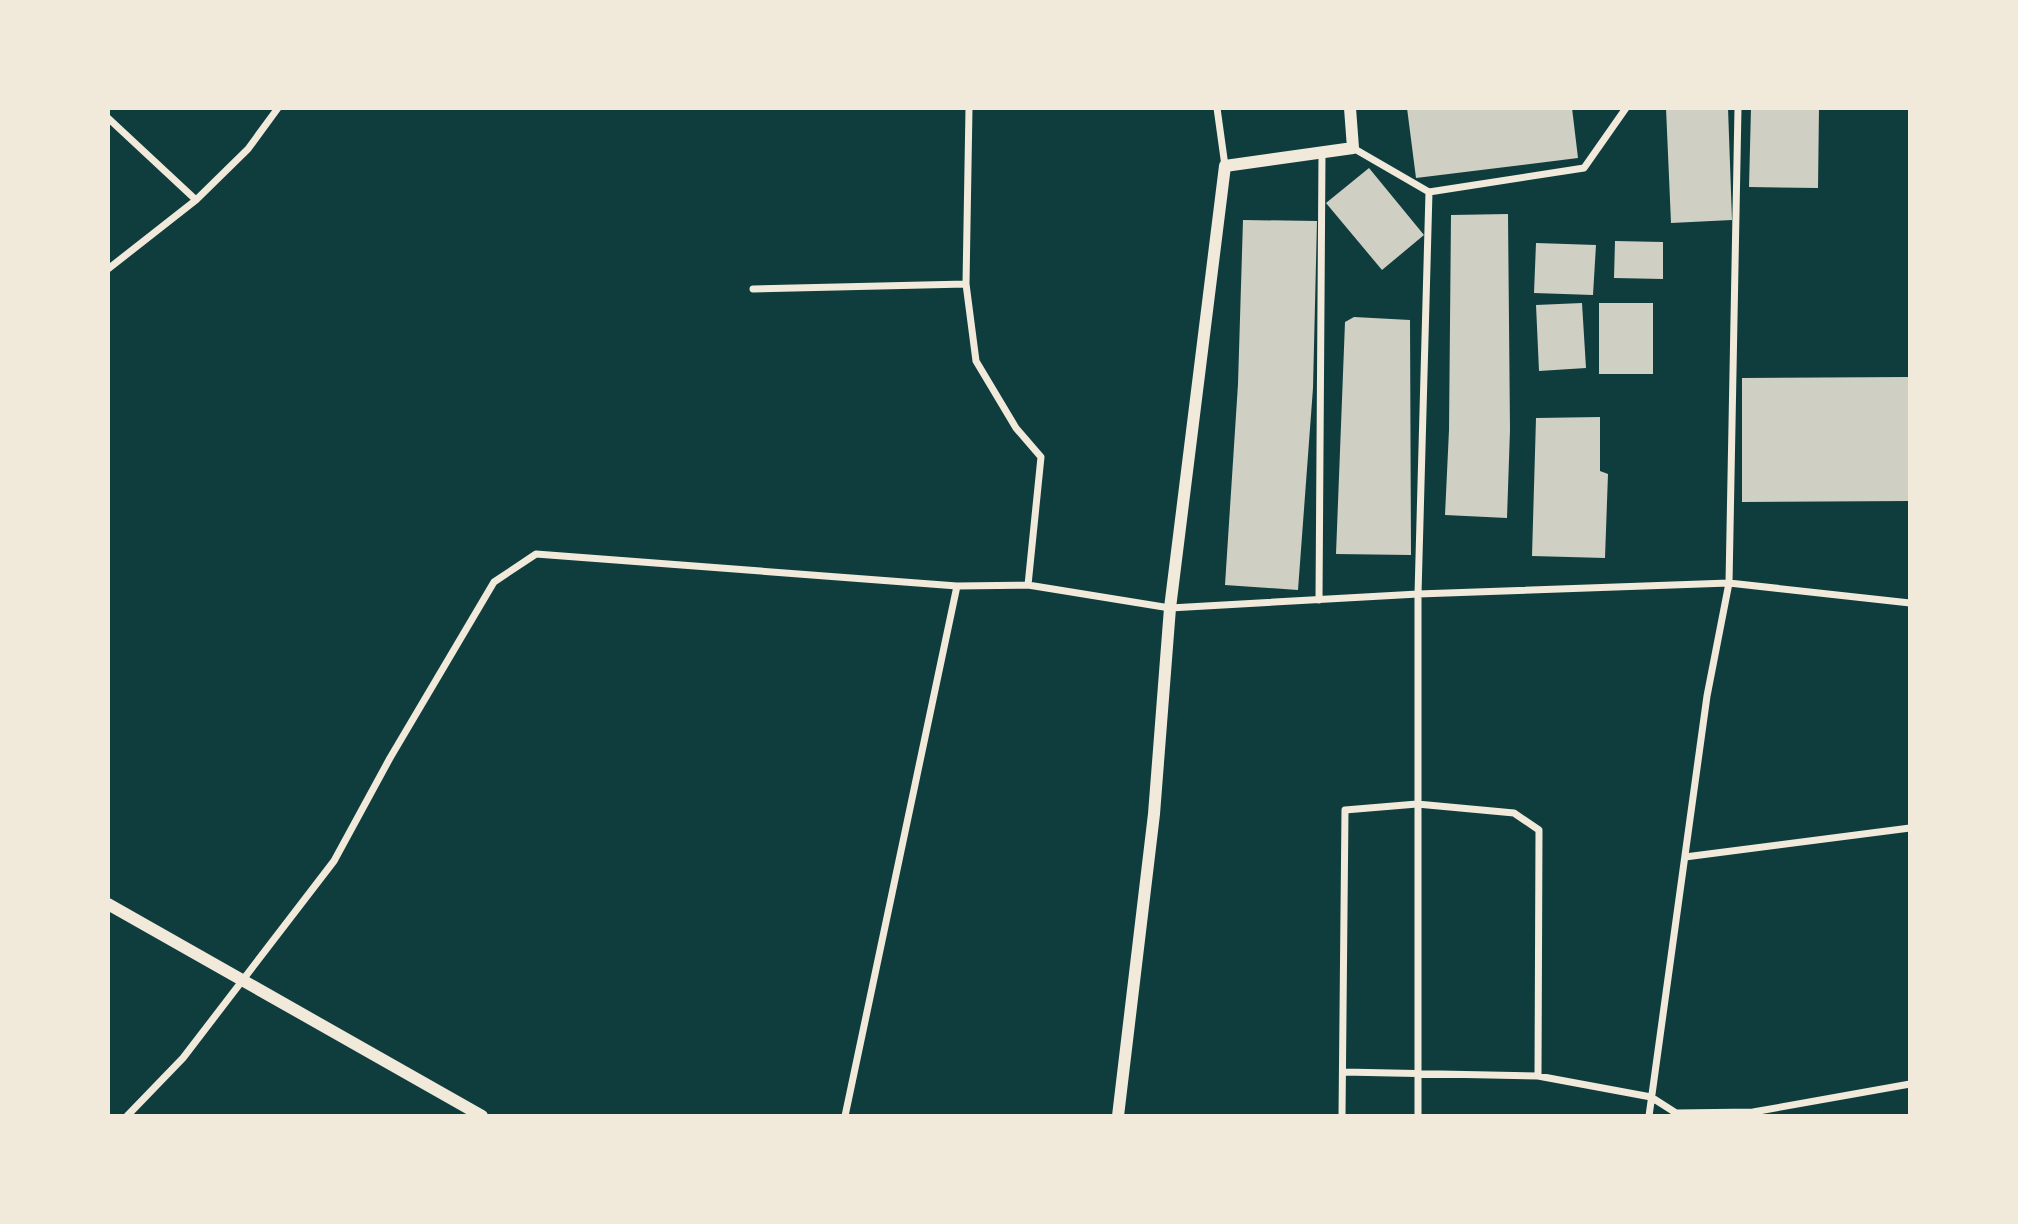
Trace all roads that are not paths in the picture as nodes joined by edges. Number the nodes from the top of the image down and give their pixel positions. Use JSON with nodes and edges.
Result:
{"nodes":[{"id":1,"x":278,"y":108,"type":"edge"},
{"id":2,"x":969,"y":108,"type":"edge"},
{"id":3,"x":1217,"y":108,"type":"edge"},
{"id":4,"x":1350,"y":108,"type":"edge"},
{"id":5,"x":1626,"y":108,"type":"edge"},
{"id":6,"x":1738,"y":108,"type":"edge"},
{"id":7,"x":108,"y":118,"type":"edge"},
{"id":8,"x":1353,"y":148,"type":"junction"},
{"id":9,"x":1322,"y":154,"type":"junction"},
{"id":10,"x":1225,"y":166,"type":"junction"},
{"id":11,"x":1429,"y":192,"type":"junction"},
{"id":12,"x":196,"y":200,"type":"junction"},
{"id":13,"x":108,"y":269,"type":"edge"},
{"id":14,"x":966,"y":284,"type":"junction"},
{"id":15,"x":753,"y":289,"type":"dead end"},
{"id":16,"x":1729,"y":583,"type":"junction"},
{"id":17,"x":1028,"y":585,"type":"junction"},
{"id":18,"x":957,"y":586,"type":"junction"},
{"id":19,"x":1418,"y":594,"type":"junction"},
{"id":20,"x":1319,"y":600,"type":"junction"},
{"id":21,"x":1909,"y":603,"type":"edge"},
{"id":22,"x":1170,"y":608,"type":"junction"},
{"id":23,"x":1417,"y":804,"type":"junction"},
{"id":24,"x":1909,"y":828,"type":"edge"},
{"id":25,"x":1685,"y":857,"type":"junction"},
{"id":26,"x":108,"y":904,"type":"edge"},
{"id":27,"x":241,"y":979,"type":"junction"},
{"id":28,"x":1343,"y":1072,"type":"junction"},
{"id":29,"x":1417,"y":1074,"type":"junction"},
{"id":30,"x":1538,"y":1076,"type":"junction"},
{"id":31,"x":1909,"y":1084,"type":"edge"},
{"id":32,"x":1651,"y":1097,"type":"junction"},
{"id":33,"x":127,"y":1115,"type":"edge"},
{"id":34,"x":482,"y":1115,"type":"edge"},
{"id":35,"x":845,"y":1115,"type":"edge"},
{"id":36,"x":1118,"y":1115,"type":"edge"},
{"id":37,"x":1342,"y":1115,"type":"edge"},
{"id":38,"x":1418,"y":1115,"type":"edge"},
{"id":39,"x":1648,"y":1115,"type":"edge"}],
"edges":[{"from":1,"to":12,"type":"street"},
{"from":2,"to":14,"type":"street"},
{"from":3,"to":10,"type":"street"},
{"from":4,"to":8,"type":"street"},
{"from":5,"to":11,"type":"street"},
{"from":6,"to":16,"type":"street"},
{"from":7,"to":12,"type":"street"},
{"from":8,"to":9,"type":"street"},
{"from":8,"to":11,"type":"street"},
{"from":9,"to":10,"type":"street"},
{"from":9,"to":20,"type":"street"},
{"from":10,"to":22,"type":"street"},
{"from":11,"to":19,"type":"street"},
{"from":12,"to":13,"type":"street"},
{"from":14,"to":15,"type":"street"},
{"from":14,"to":17,"type":"street"},
{"from":16,"to":19,"type":"street"},
{"from":16,"to":21,"type":"street"},
{"from":16,"to":25,"type":"street"},
{"from":17,"to":18,"type":"street"},
{"from":17,"to":22,"type":"street"},
{"from":18,"to":27,"type":"street"},
{"from":18,"to":35,"type":"street"},
{"from":19,"to":20,"type":"street"},
{"from":19,"to":23,"type":"street"},
{"from":20,"to":22,"type":"street"},
{"from":22,"to":36,"type":"street"},
{"from":23,"to":28,"type":"street"},
{"from":23,"to":29,"type":"street"},
{"from":23,"to":30,"type":"street"},
{"from":24,"to":25,"type":"street"},
{"from":25,"to":32,"type":"street"},
{"from":26,"to":27,"type":"street"},
{"from":27,"to":33,"type":"street"},
{"from":27,"to":34,"type":"street"},
{"from":28,"to":29,"type":"street"},
{"from":28,"to":37,"type":"street"},
{"from":29,"to":30,"type":"street"},
{"from":29,"to":38,"type":"street"},
{"from":30,"to":32,"type":"street"},
{"from":31,"to":32,"type":"street"},
{"from":32,"to":39,"type":"street"}]}
